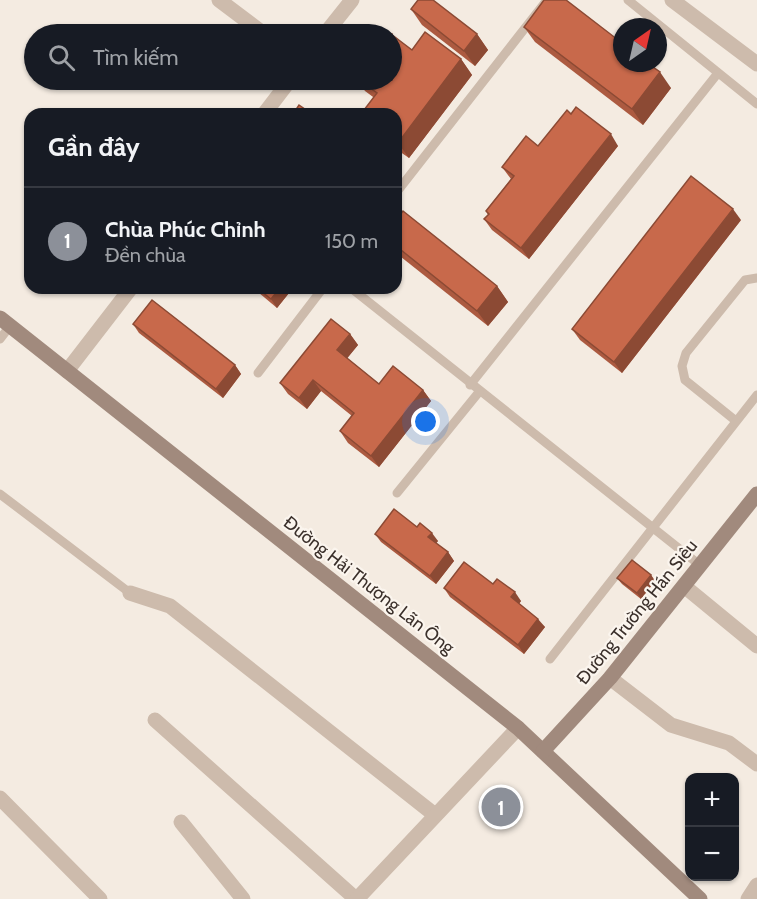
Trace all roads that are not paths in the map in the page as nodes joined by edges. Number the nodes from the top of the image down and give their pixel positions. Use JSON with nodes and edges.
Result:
{"nodes":[{"id":1,"x":219,"y":0,"type":"edge"},
{"id":2,"x":352,"y":0,"type":"edge"},
{"id":3,"x":547,"y":0,"type":"edge"},
{"id":4,"x":628,"y":0,"type":"edge"},
{"id":5,"x":672,"y":0,"type":"edge"},
{"id":6,"x":251,"y":24,"type":"edge"},
{"id":7,"x":333,"y":24,"type":"edge"},
{"id":8,"x":757,"y":64,"type":"edge"},
{"id":9,"x":718,"y":73,"type":"junction"},
{"id":10,"x":282,"y":90,"type":"edge"},
{"id":11,"x":757,"y":104,"type":"edge"},
{"id":12,"x":269,"y":108,"type":"edge"},
{"id":13,"x":402,"y":186,"type":"edge"},
{"id":14,"x":757,"y":278,"type":"edge"},
{"id":15,"x":126,"y":294,"type":"edge"},
{"id":16,"x":317,"y":294,"type":"edge"},
{"id":17,"x":358,"y":294,"type":"edge"},
{"id":18,"x":5,"y":322,"type":"edge"},
{"id":19,"x":0,"y":339,"type":"edge"},
{"id":20,"x":67,"y":371,"type":"junction"},
{"id":21,"x":258,"y":373,"type":"dead end"},
{"id":22,"x":470,"y":385,"type":"junction"},
{"id":23,"x":479,"y":392,"type":"junction"},
{"id":24,"x":757,"y":395,"type":"edge"},
{"id":25,"x":736,"y":421,"type":"junction"},
{"id":26,"x":397,"y":493,"type":"dead end"},
{"id":27,"x":0,"y":494,"type":"edge"},
{"id":28,"x":757,"y":494,"type":"edge"},
{"id":29,"x":651,"y":528,"type":"junction"},
{"id":30,"x":701,"y":566,"type":"junction"},
{"id":31,"x":684,"y":586,"type":"junction"},
{"id":32,"x":130,"y":592,"type":"joint"},
{"id":33,"x":757,"y":646,"type":"edge"},
{"id":34,"x":550,"y":659,"type":"dead end"},
{"id":35,"x":610,"y":678,"type":"junction"},
{"id":36,"x":155,"y":720,"type":"dead end"},
{"id":37,"x":518,"y":728,"type":"junction"},
{"id":38,"x":543,"y":751,"type":"junction"},
{"id":39,"x":757,"y":764,"type":"edge"},
{"id":40,"x":0,"y":798,"type":"edge"},
{"id":41,"x":435,"y":815,"type":"junction"},
{"id":42,"x":181,"y":822,"type":"dead end"},
{"id":43,"x":757,"y":885,"type":"edge"},
{"id":44,"x":100,"y":899,"type":"edge"},
{"id":45,"x":243,"y":899,"type":"edge"},
{"id":46,"x":357,"y":899,"type":"edge"},
{"id":47,"x":700,"y":899,"type":"edge"},
{"id":48,"x":748,"y":899,"type":"edge"}],
"edges":[{"from":1,"to":6,"type":"street"},
{"from":2,"to":7,"type":"street"},
{"from":3,"to":13,"type":"lane"},
{"from":4,"to":9,"type":"lane"},
{"from":5,"to":8,"type":"street"},
{"from":9,"to":11,"type":"lane"},
{"from":9,"to":22,"type":"lane"},
{"from":10,"to":12,"type":"street"},
{"from":14,"to":25,"type":"lane"},
{"from":15,"to":20,"type":"street"},
{"from":16,"to":21,"type":"lane"},
{"from":17,"to":22,"type":"lane"},
{"from":18,"to":19,"type":"lane"},
{"from":18,"to":20,"type":"street","name":"Đường Hải Thượng Lãn Ông"},
{"from":20,"to":37,"type":"street","name":"Đường Hải Thượng Lãn Ông"},
{"from":22,"to":23,"type":"lane"},
{"from":23,"to":26,"type":"lane"},
{"from":23,"to":29,"type":"lane"},
{"from":24,"to":25,"type":"lane"},
{"from":25,"to":29,"type":"lane"},
{"from":27,"to":32,"type":"lane"},
{"from":28,"to":30,"type":"street","name":"Đường Trường Hán Siêu"},
{"from":29,"to":30,"type":"lane"},
{"from":29,"to":34,"type":"lane"},
{"from":30,"to":31,"type":"street","name":"Đường Trường Hán Siêu"},
{"from":31,"to":33,"type":"street"},
{"from":31,"to":35,"type":"street","name":"Đường Trường Hán Siêu"},
{"from":32,"to":41,"type":"street"},
{"from":35,"to":38,"type":"street","name":"Đường Trường Hán Siêu"},
{"from":35,"to":39,"type":"street"},
{"from":36,"to":46,"type":"street"},
{"from":37,"to":38,"type":"street","name":"Đường Hải Thượng Lãn Ông"},
{"from":37,"to":41,"type":"street"},
{"from":38,"to":47,"type":"street","name":"Đường Hải Thượng Lãn Ông"},
{"from":40,"to":44,"type":"street"},
{"from":41,"to":46,"type":"street"},
{"from":42,"to":45,"type":"street"},
{"from":43,"to":48,"type":"street"}]}
